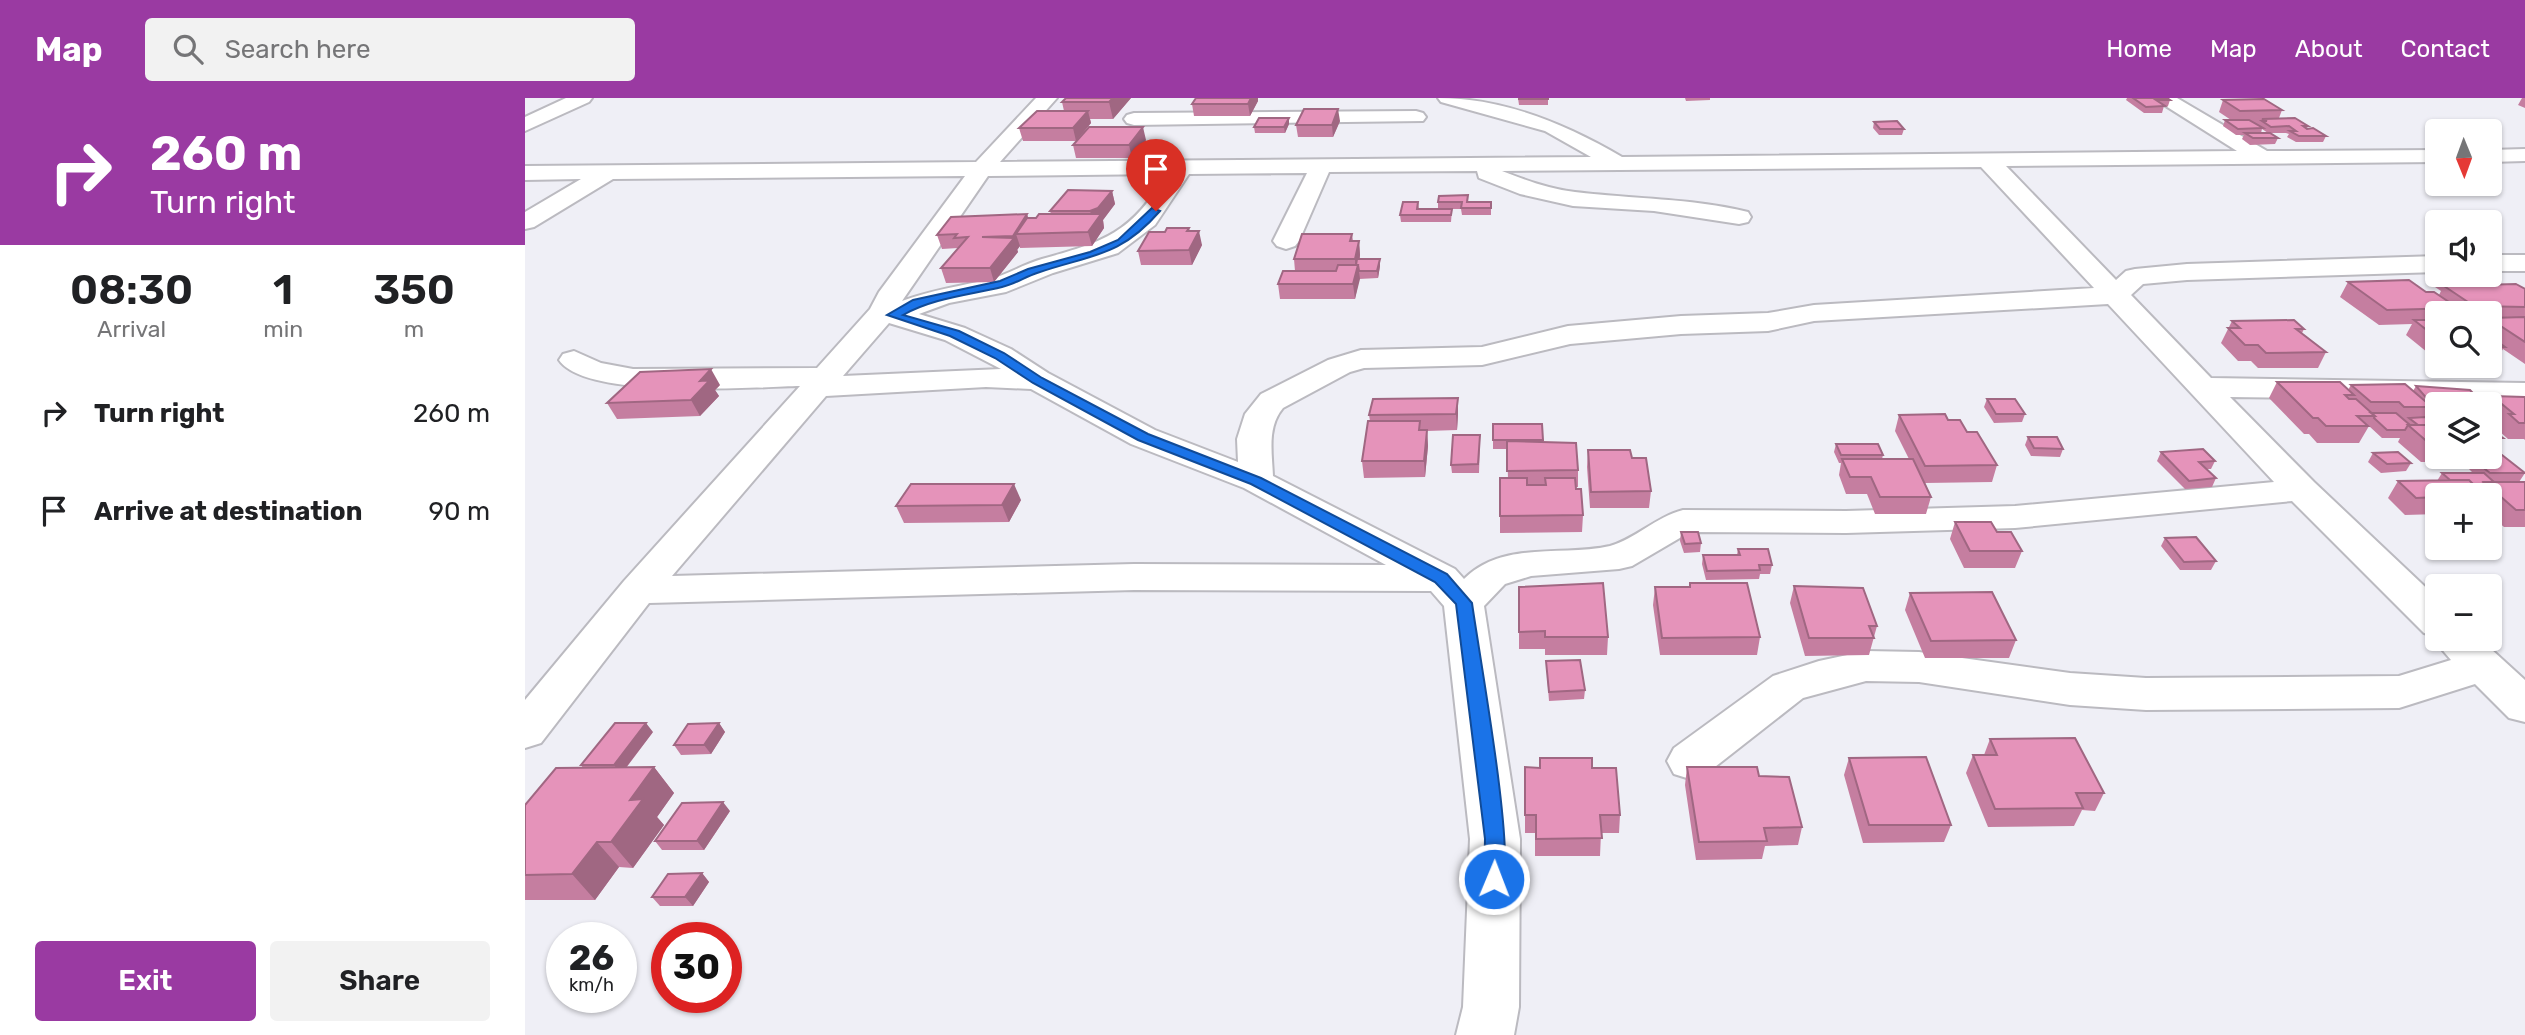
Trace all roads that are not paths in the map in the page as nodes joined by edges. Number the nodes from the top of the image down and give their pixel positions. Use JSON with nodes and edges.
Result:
{"nodes":[{"id":1,"x":582,"y":98,"type":"edge"},
{"id":2,"x":1047,"y":98,"type":"edge"},
{"id":3,"x":1438,"y":98,"type":"edge"},
{"id":4,"x":1448,"y":98,"type":"edge"},
{"id":5,"x":2163,"y":98,"type":"edge"},
{"id":6,"x":1180,"y":100,"type":"edge"},
{"id":7,"x":1416,"y":117,"type":"junction"},
{"id":8,"x":525,"y":125,"type":"edge"},
{"id":9,"x":2525,"y":155,"type":"edge"},
{"id":10,"x":2425,"y":156,"type":"edge"},
{"id":11,"x":2503,"y":156,"type":"edge"},
{"id":12,"x":2263,"y":159,"type":"junction"},
{"id":13,"x":1616,"y":162,"type":"junction"},
{"id":14,"x":1989,"y":162,"type":"junction"},
{"id":15,"x":1466,"y":165,"type":"junction"},
{"id":16,"x":1182,"y":166,"type":"junction"},
{"id":17,"x":1321,"y":166,"type":"junction"},
{"id":18,"x":1360,"y":166,"type":"junction"},
{"id":19,"x":611,"y":170,"type":"junction"},
{"id":20,"x":981,"y":170,"type":"junction"},
{"id":21,"x":525,"y":173,"type":"edge"},
{"id":22,"x":1739,"y":217,"type":"dead end"},
{"id":23,"x":525,"y":222,"type":"edge"},
{"id":24,"x":1286,"y":241,"type":"dead end"},
{"id":25,"x":2502,"y":263,"type":"edge"},
{"id":26,"x":2525,"y":263,"type":"edge"},
{"id":27,"x":2425,"y":264,"type":"edge"},
{"id":28,"x":2115,"y":295,"type":"junction"},
{"id":29,"x":888,"y":314,"type":"junction"},
{"id":30,"x":574,"y":360,"type":"dead end"},
{"id":31,"x":1037,"y":380,"type":"junction"},
{"id":32,"x":821,"y":382,"type":"junction"},
{"id":33,"x":2205,"y":387,"type":"junction"},
{"id":34,"x":2525,"y":392,"type":"edge"},
{"id":35,"x":1256,"y":481,"type":"junction"},
{"id":36,"x":2301,"y":490,"type":"junction"},
{"id":37,"x":638,"y":590,"type":"junction"},
{"id":38,"x":1452,"y":590,"type":"junction"},
{"id":39,"x":2425,"y":610,"type":"edge"},
{"id":40,"x":2468,"y":652,"type":"edge"},
{"id":41,"x":2525,"y":706,"type":"edge"},
{"id":42,"x":525,"y":731,"type":"edge"},
{"id":43,"x":1690,"y":761,"type":"dead end"},
{"id":44,"x":1485,"y":1035,"type":"edge"}],
"edges":[{"from":1,"to":8,"type":"street"},
{"from":2,"to":20,"type":"street"},
{"from":3,"to":7,"type":"street"},
{"from":4,"to":13,"type":"street"},
{"from":5,"to":12,"type":"street"},
{"from":6,"to":7,"type":"street"},
{"from":7,"to":18,"type":"street"},
{"from":9,"to":11,"type":"street"},
{"from":10,"to":12,"type":"street"},
{"from":12,"to":14,"type":"street"},
{"from":13,"to":14,"type":"street"},
{"from":13,"to":15,"type":"street"},
{"from":14,"to":28,"type":"street"},
{"from":15,"to":18,"type":"street"},
{"from":15,"to":22,"type":"street"},
{"from":16,"to":17,"type":"street"},
{"from":16,"to":20,"type":"street"},
{"from":16,"to":29,"type":"street"},
{"from":17,"to":18,"type":"street"},
{"from":17,"to":24,"type":"street"},
{"from":19,"to":20,"type":"street"},
{"from":19,"to":21,"type":"street"},
{"from":19,"to":23,"type":"street"},
{"from":20,"to":29,"type":"street"},
{"from":25,"to":26,"type":"street"},
{"from":27,"to":28,"type":"street"},
{"from":28,"to":33,"type":"street"},
{"from":28,"to":35,"type":"street"},
{"from":29,"to":31,"type":"street"},
{"from":29,"to":32,"type":"street"},
{"from":30,"to":32,"type":"street"},
{"from":31,"to":32,"type":"street"},
{"from":31,"to":35,"type":"street"},
{"from":32,"to":37,"type":"street"},
{"from":33,"to":34,"type":"street"},
{"from":33,"to":36,"type":"street"},
{"from":35,"to":38,"type":"street"},
{"from":36,"to":38,"type":"street"},
{"from":36,"to":39,"type":"street"},
{"from":37,"to":38,"type":"street"},
{"from":37,"to":42,"type":"street"},
{"from":38,"to":44,"type":"street"},
{"from":40,"to":41,"type":"street"},
{"from":40,"to":43,"type":"street"}]}
